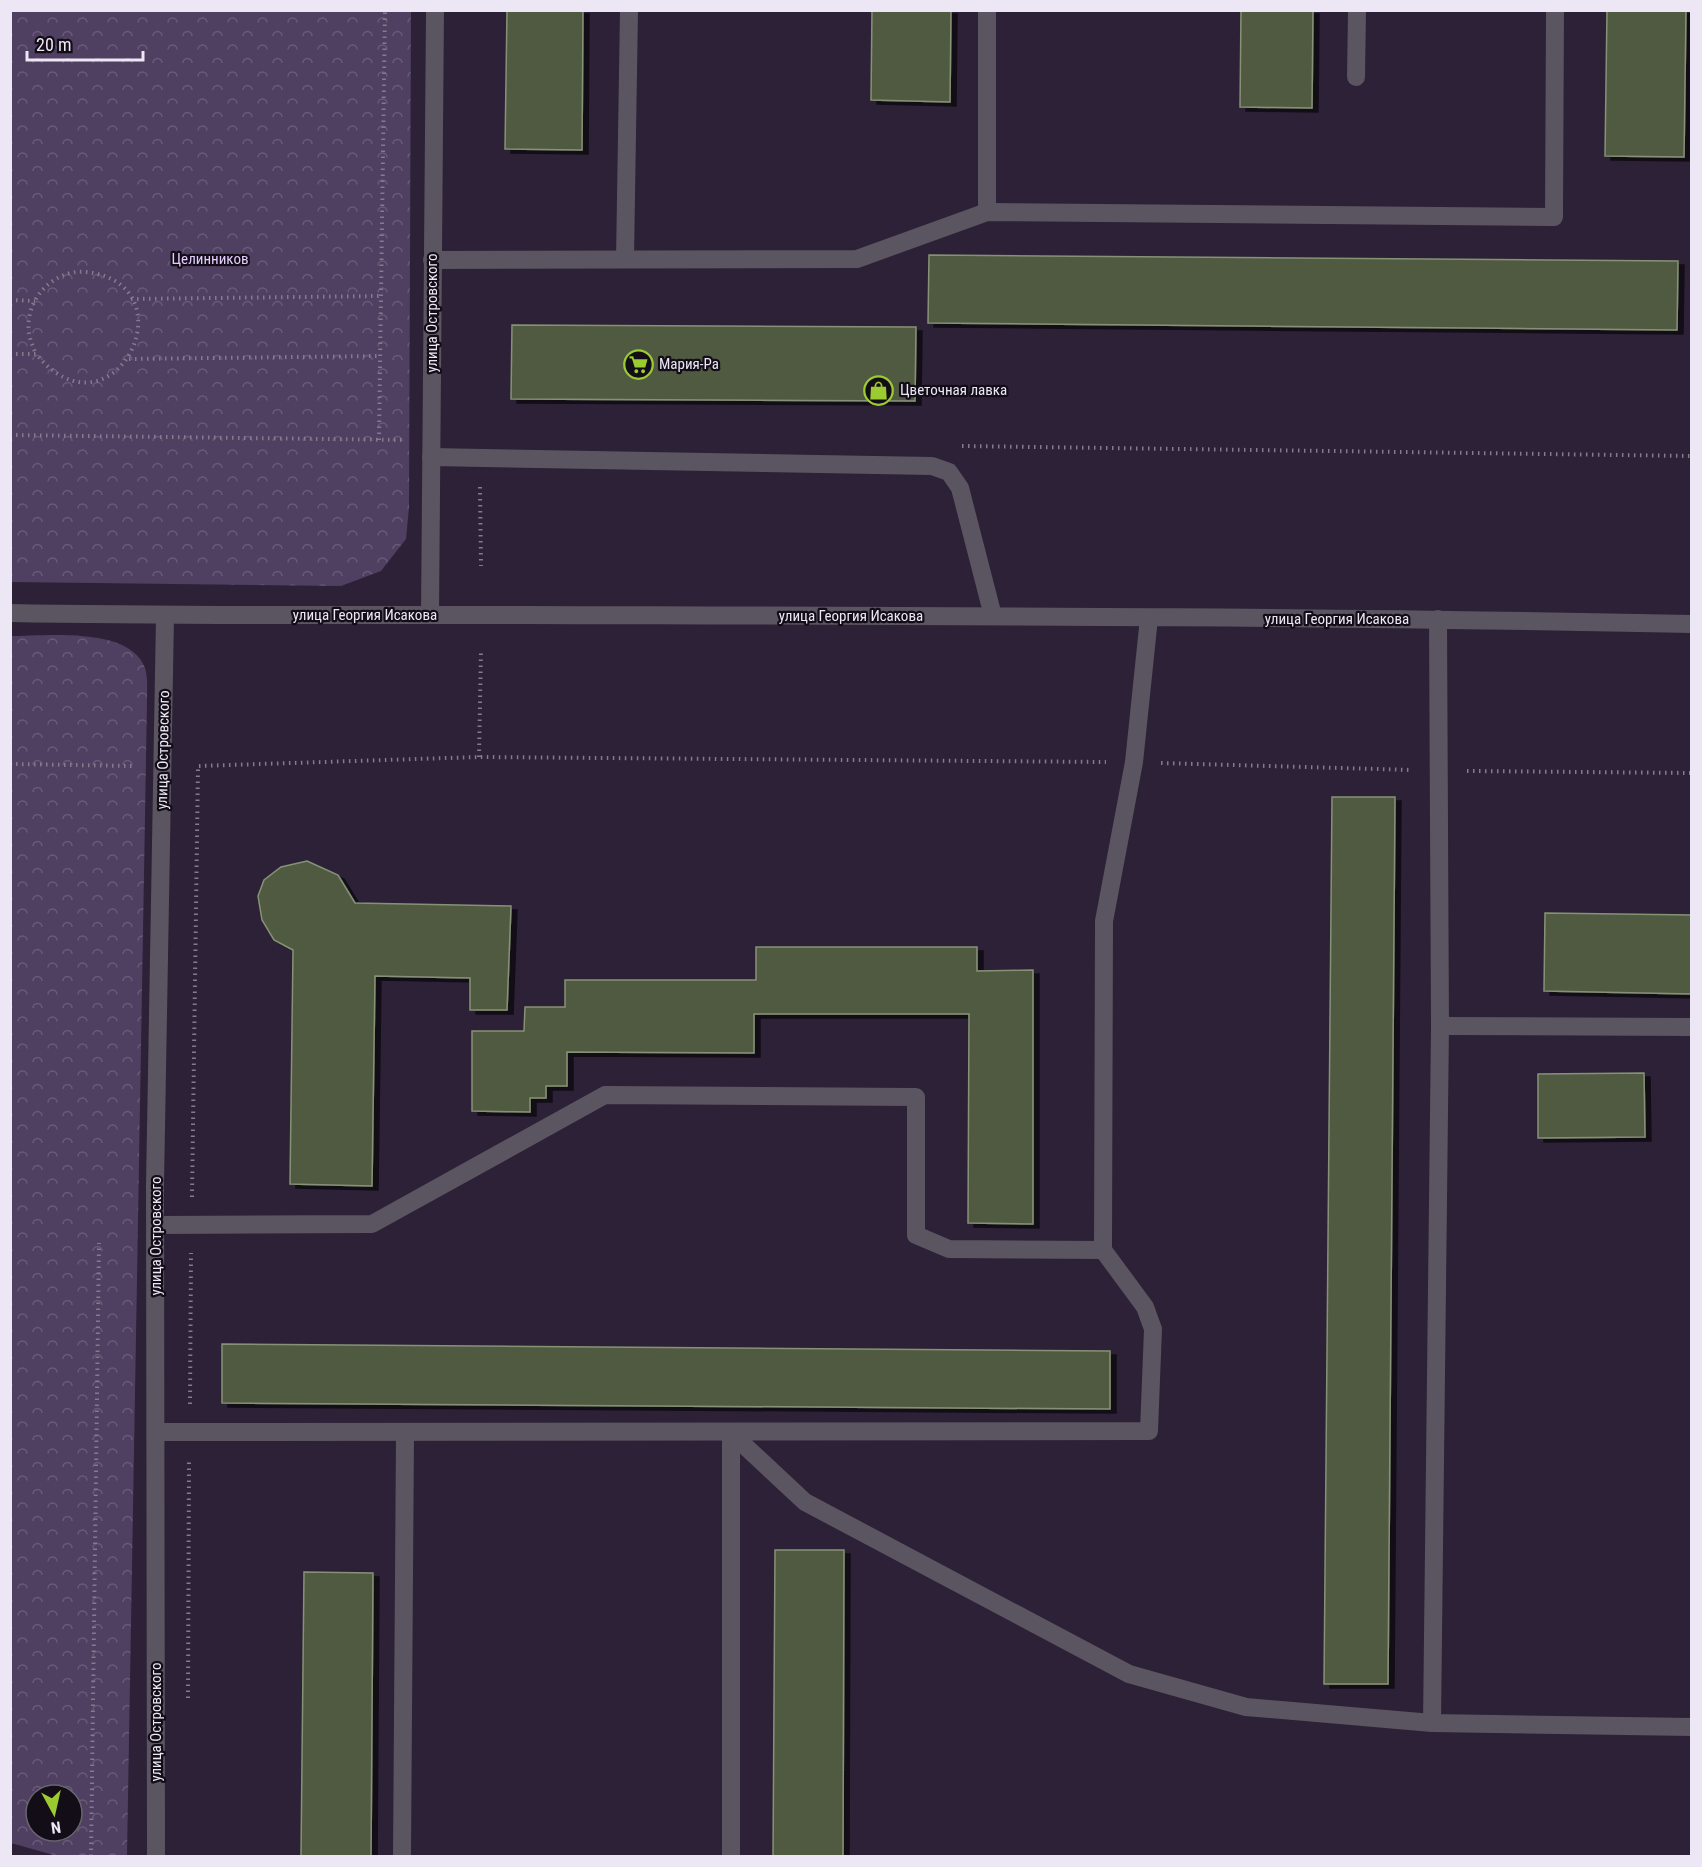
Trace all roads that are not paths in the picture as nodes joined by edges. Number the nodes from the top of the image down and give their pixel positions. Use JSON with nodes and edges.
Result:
{"nodes":[{"id":1,"x":435,"y":10,"type":"edge"},
{"id":2,"x":629,"y":10,"type":"edge"},
{"id":3,"x":987,"y":10,"type":"edge"},
{"id":4,"x":1357,"y":10,"type":"edge"},
{"id":5,"x":1555,"y":10,"type":"edge"},
{"id":6,"x":1356,"y":78,"type":"dead end"},
{"id":7,"x":987,"y":212,"type":"junction"},
{"id":8,"x":625,"y":259,"type":"junction"},
{"id":9,"x":432,"y":260,"type":"junction"},
{"id":10,"x":431,"y":448,"type":"junction"},
{"id":11,"x":10,"y":614,"type":"edge"},
{"id":12,"x":430,"y":615,"type":"junction"},
{"id":13,"x":165,"y":616,"type":"junction"},
{"id":14,"x":993,"y":616,"type":"junction"},
{"id":15,"x":1149,"y":618,"type":"junction"},
{"id":16,"x":1438,"y":619,"type":"junction"},
{"id":17,"x":1692,"y":624,"type":"edge"},
{"id":18,"x":1440,"y":1026,"type":"junction"},
{"id":19,"x":1692,"y":1027,"type":"edge"},
{"id":20,"x":156,"y":1225,"type":"junction"},
{"id":21,"x":1103,"y":1250,"type":"junction"},
{"id":22,"x":156,"y":1432,"type":"junction"},
{"id":23,"x":731,"y":1433,"type":"junction"},
{"id":24,"x":405,"y":1434,"type":"junction"},
{"id":25,"x":1432,"y":1723,"type":"junction"},
{"id":26,"x":1692,"y":1727,"type":"edge"},
{"id":27,"x":156,"y":1857,"type":"edge"},
{"id":28,"x":402,"y":1857,"type":"edge"},
{"id":29,"x":731,"y":1857,"type":"edge"}],
"edges":[{"from":1,"to":9,"type":"street","name":"улица Островского"},
{"from":2,"to":8,"type":"street"},
{"from":3,"to":7,"type":"street"},
{"from":4,"to":6,"type":"street"},
{"from":5,"to":7,"type":"street"},
{"from":7,"to":8,"type":"street"},
{"from":8,"to":9,"type":"street"},
{"from":9,"to":10,"type":"street","name":"улица Островского"},
{"from":10,"to":12,"type":"street","name":"улица Островского"},
{"from":10,"to":14,"type":"street"},
{"from":11,"to":13,"type":"street","name":"улица Георгия Исакова"},
{"from":12,"to":13,"type":"street","name":"улица Георгия Исакова"},
{"from":12,"to":14,"type":"street","name":"улица Георгия Исакова"},
{"from":13,"to":20,"type":"street","name":"улица Островского"},
{"from":14,"to":15,"type":"street","name":"улица Георгия Исакова"},
{"from":15,"to":16,"type":"street","name":"улица Георгия Исакова"},
{"from":15,"to":21,"type":"street"},
{"from":16,"to":17,"type":"street","name":"улица Георгия Исакова"},
{"from":16,"to":18,"type":"street"},
{"from":18,"to":19,"type":"street"},
{"from":18,"to":25,"type":"street"},
{"from":20,"to":21,"type":"street"},
{"from":20,"to":22,"type":"street","name":"улица Островского"},
{"from":21,"to":23,"type":"street"},
{"from":22,"to":24,"type":"street"},
{"from":22,"to":27,"type":"street","name":"улица Островского"},
{"from":23,"to":24,"type":"street"},
{"from":23,"to":25,"type":"street"},
{"from":23,"to":29,"type":"street"},
{"from":24,"to":28,"type":"street"},
{"from":25,"to":26,"type":"street"}]}
